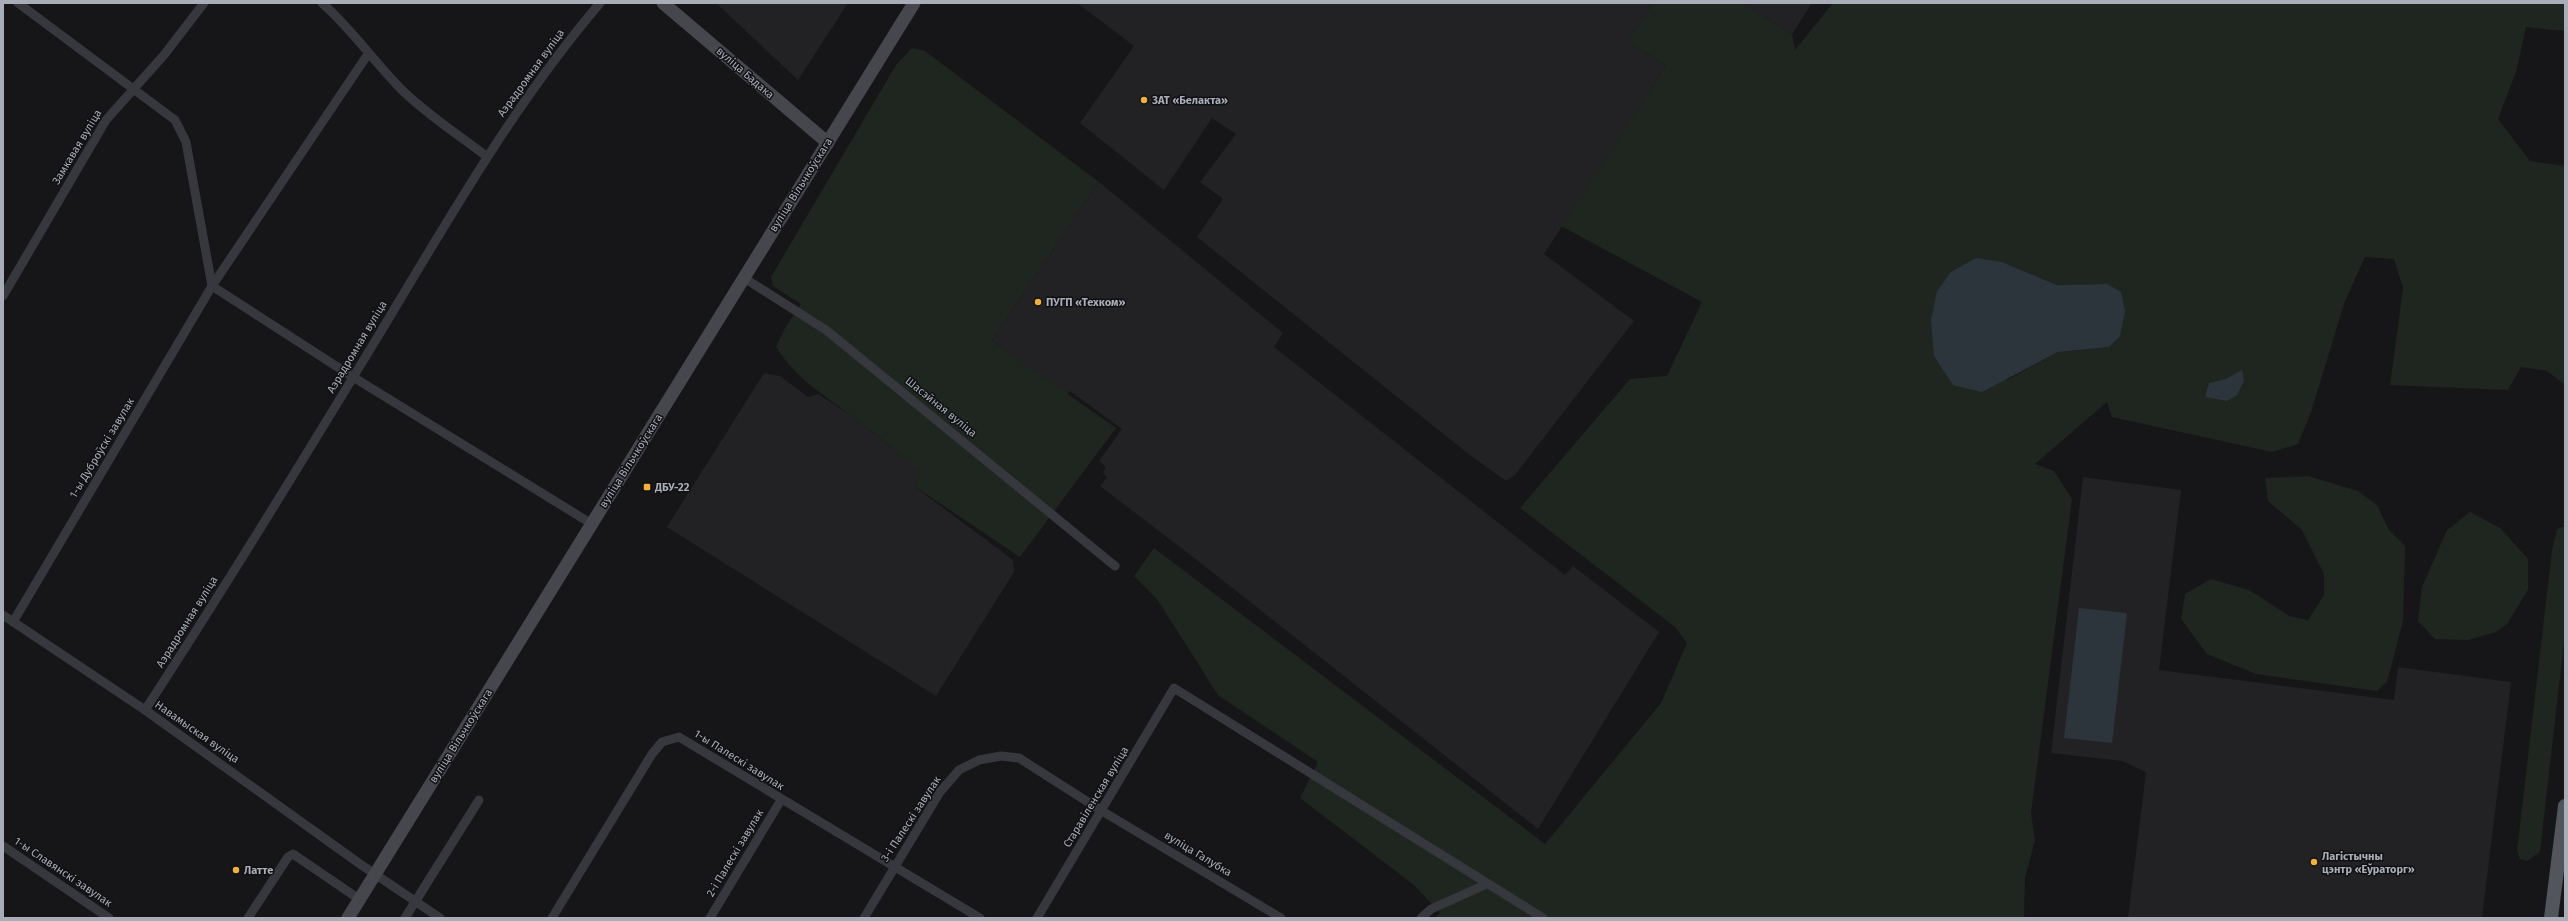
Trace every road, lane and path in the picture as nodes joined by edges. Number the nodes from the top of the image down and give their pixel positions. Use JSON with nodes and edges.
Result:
{"nodes":[{"id":1,"x":18,"y":3,"type":"edge"},
{"id":2,"x":204,"y":3,"type":"edge"},
{"id":3,"x":322,"y":3,"type":"edge"},
{"id":4,"x":600,"y":3,"type":"edge"},
{"id":5,"x":663,"y":3,"type":"edge"},
{"id":6,"x":914,"y":3,"type":"edge"},
{"id":7,"x":368,"y":54,"type":"junction"},
{"id":8,"x":133,"y":88,"type":"junction"},
{"id":9,"x":828,"y":143,"type":"junction"},
{"id":10,"x":486,"y":156,"type":"junction"},
{"id":11,"x":744,"y":278,"type":"junction"},
{"id":12,"x":212,"y":286,"type":"junction"},
{"id":13,"x":3,"y":296,"type":"edge"},
{"id":14,"x":353,"y":378,"type":"junction"},
{"id":15,"x":592,"y":524,"type":"junction"},
{"id":16,"x":1115,"y":566,"type":"dead end"},
{"id":17,"x":3,"y":615,"type":"edge"},
{"id":18,"x":12,"y":622,"type":"junction"},
{"id":19,"x":145,"y":710,"type":"junction"},
{"id":20,"x":479,"y":800,"type":"dead end"},
{"id":21,"x":780,"y":800,"type":"junction"},
{"id":22,"x":2565,"y":806,"type":"edge"},
{"id":23,"x":1102,"y":811,"type":"junction"},
{"id":24,"x":3,"y":846,"type":"edge"},
{"id":25,"x":894,"y":867,"type":"junction"},
{"id":26,"x":374,"y":874,"type":"junction"},
{"id":27,"x":1487,"y":884,"type":"junction"},
{"id":28,"x":359,"y":898,"type":"junction"},
{"id":29,"x":414,"y":902,"type":"junction"},
{"id":30,"x":109,"y":918,"type":"edge"},
{"id":31,"x":248,"y":918,"type":"edge"},
{"id":32,"x":348,"y":918,"type":"edge"},
{"id":33,"x":405,"y":918,"type":"edge"},
{"id":34,"x":440,"y":918,"type":"edge"},
{"id":35,"x":552,"y":918,"type":"edge"},
{"id":36,"x":710,"y":918,"type":"edge"},
{"id":37,"x":864,"y":918,"type":"edge"},
{"id":38,"x":980,"y":918,"type":"edge"},
{"id":39,"x":1037,"y":918,"type":"edge"},
{"id":40,"x":1281,"y":918,"type":"edge"},
{"id":41,"x":1421,"y":918,"type":"edge"},
{"id":42,"x":1543,"y":918,"type":"edge"},
{"id":43,"x":2551,"y":918,"type":"edge"}],
"edges":[{"from":1,"to":8,"type":"street"},
{"from":2,"to":8,"type":"street","name":"Замкавая вуліца"},
{"from":3,"to":7,"type":"street"},
{"from":4,"to":10,"type":"street","name":"Аэрадромная вуліца"},
{"from":5,"to":9,"type":"main road","name":"вуліца Бадака"},
{"from":6,"to":9,"type":"main road","name":"вуліца Вільчкоўскага"},
{"from":7,"to":10,"type":"street"},
{"from":7,"to":12,"type":"street","name":"1-ы Дуброўскі завулак"},
{"from":8,"to":12,"type":"street"},
{"from":8,"to":13,"type":"street","name":"Замкавая вуліца"},
{"from":9,"to":11,"type":"main road","name":"вуліца Вільчкоўскага"},
{"from":10,"to":14,"type":"street","name":"Аэрадромная вуліца"},
{"from":11,"to":15,"type":"main road","name":"вуліца Вільчкоўскага"},
{"from":11,"to":16,"type":"street","name":"Шасэйная вуліца"},
{"from":12,"to":14,"type":"street"},
{"from":12,"to":18,"type":"street","name":"1-ы Дуброўскі завулак"},
{"from":14,"to":15,"type":"street"},
{"from":14,"to":19,"type":"street","name":"Аэрадромная вуліца"},
{"from":15,"to":26,"type":"main road","name":"вуліца Вільчкоўскага"},
{"from":17,"to":18,"type":"street","name":"Навамыская вуліца"},
{"from":18,"to":19,"type":"street","name":"Навамыская вуліца"},
{"from":19,"to":26,"type":"street","name":"Навамыская вуліца"},
{"from":20,"to":29,"type":"street"},
{"from":21,"to":25,"type":"street","name":"1-ы Палескі завулак"},
{"from":21,"to":35,"type":"street","name":"1-ы Палескі завулак"},
{"from":21,"to":36,"type":"street","name":"2-і Палескі завулак"},
{"from":22,"to":43,"type":"main road"},
{"from":23,"to":25,"type":"street","name":"3-і Палескі завулак"},
{"from":23,"to":27,"type":"street","name":"Старавіленская вуліца"},
{"from":23,"to":39,"type":"street","name":"Старавіленская вуліца"},
{"from":23,"to":40,"type":"street","name":"вуліца Галубка"},
{"from":24,"to":30,"type":"street","name":"1-ы Славянскі завулак"},
{"from":25,"to":37,"type":"street","name":"3-і Палескі завулак"},
{"from":25,"to":38,"type":"street","name":"1-ы Палескі завулак"},
{"from":26,"to":28,"type":"main road","name":"вуліца Вільчкоўскага"},
{"from":26,"to":29,"type":"street","name":"Навамыская вуліца"},
{"from":27,"to":41,"type":"street"},
{"from":27,"to":42,"type":"street"},
{"from":28,"to":31,"type":"street"},
{"from":28,"to":32,"type":"main road","name":"вуліца Вільчкоўскага"},
{"from":29,"to":33,"type":"street"},
{"from":29,"to":34,"type":"street","name":"Навамыская вуліца"}]}
